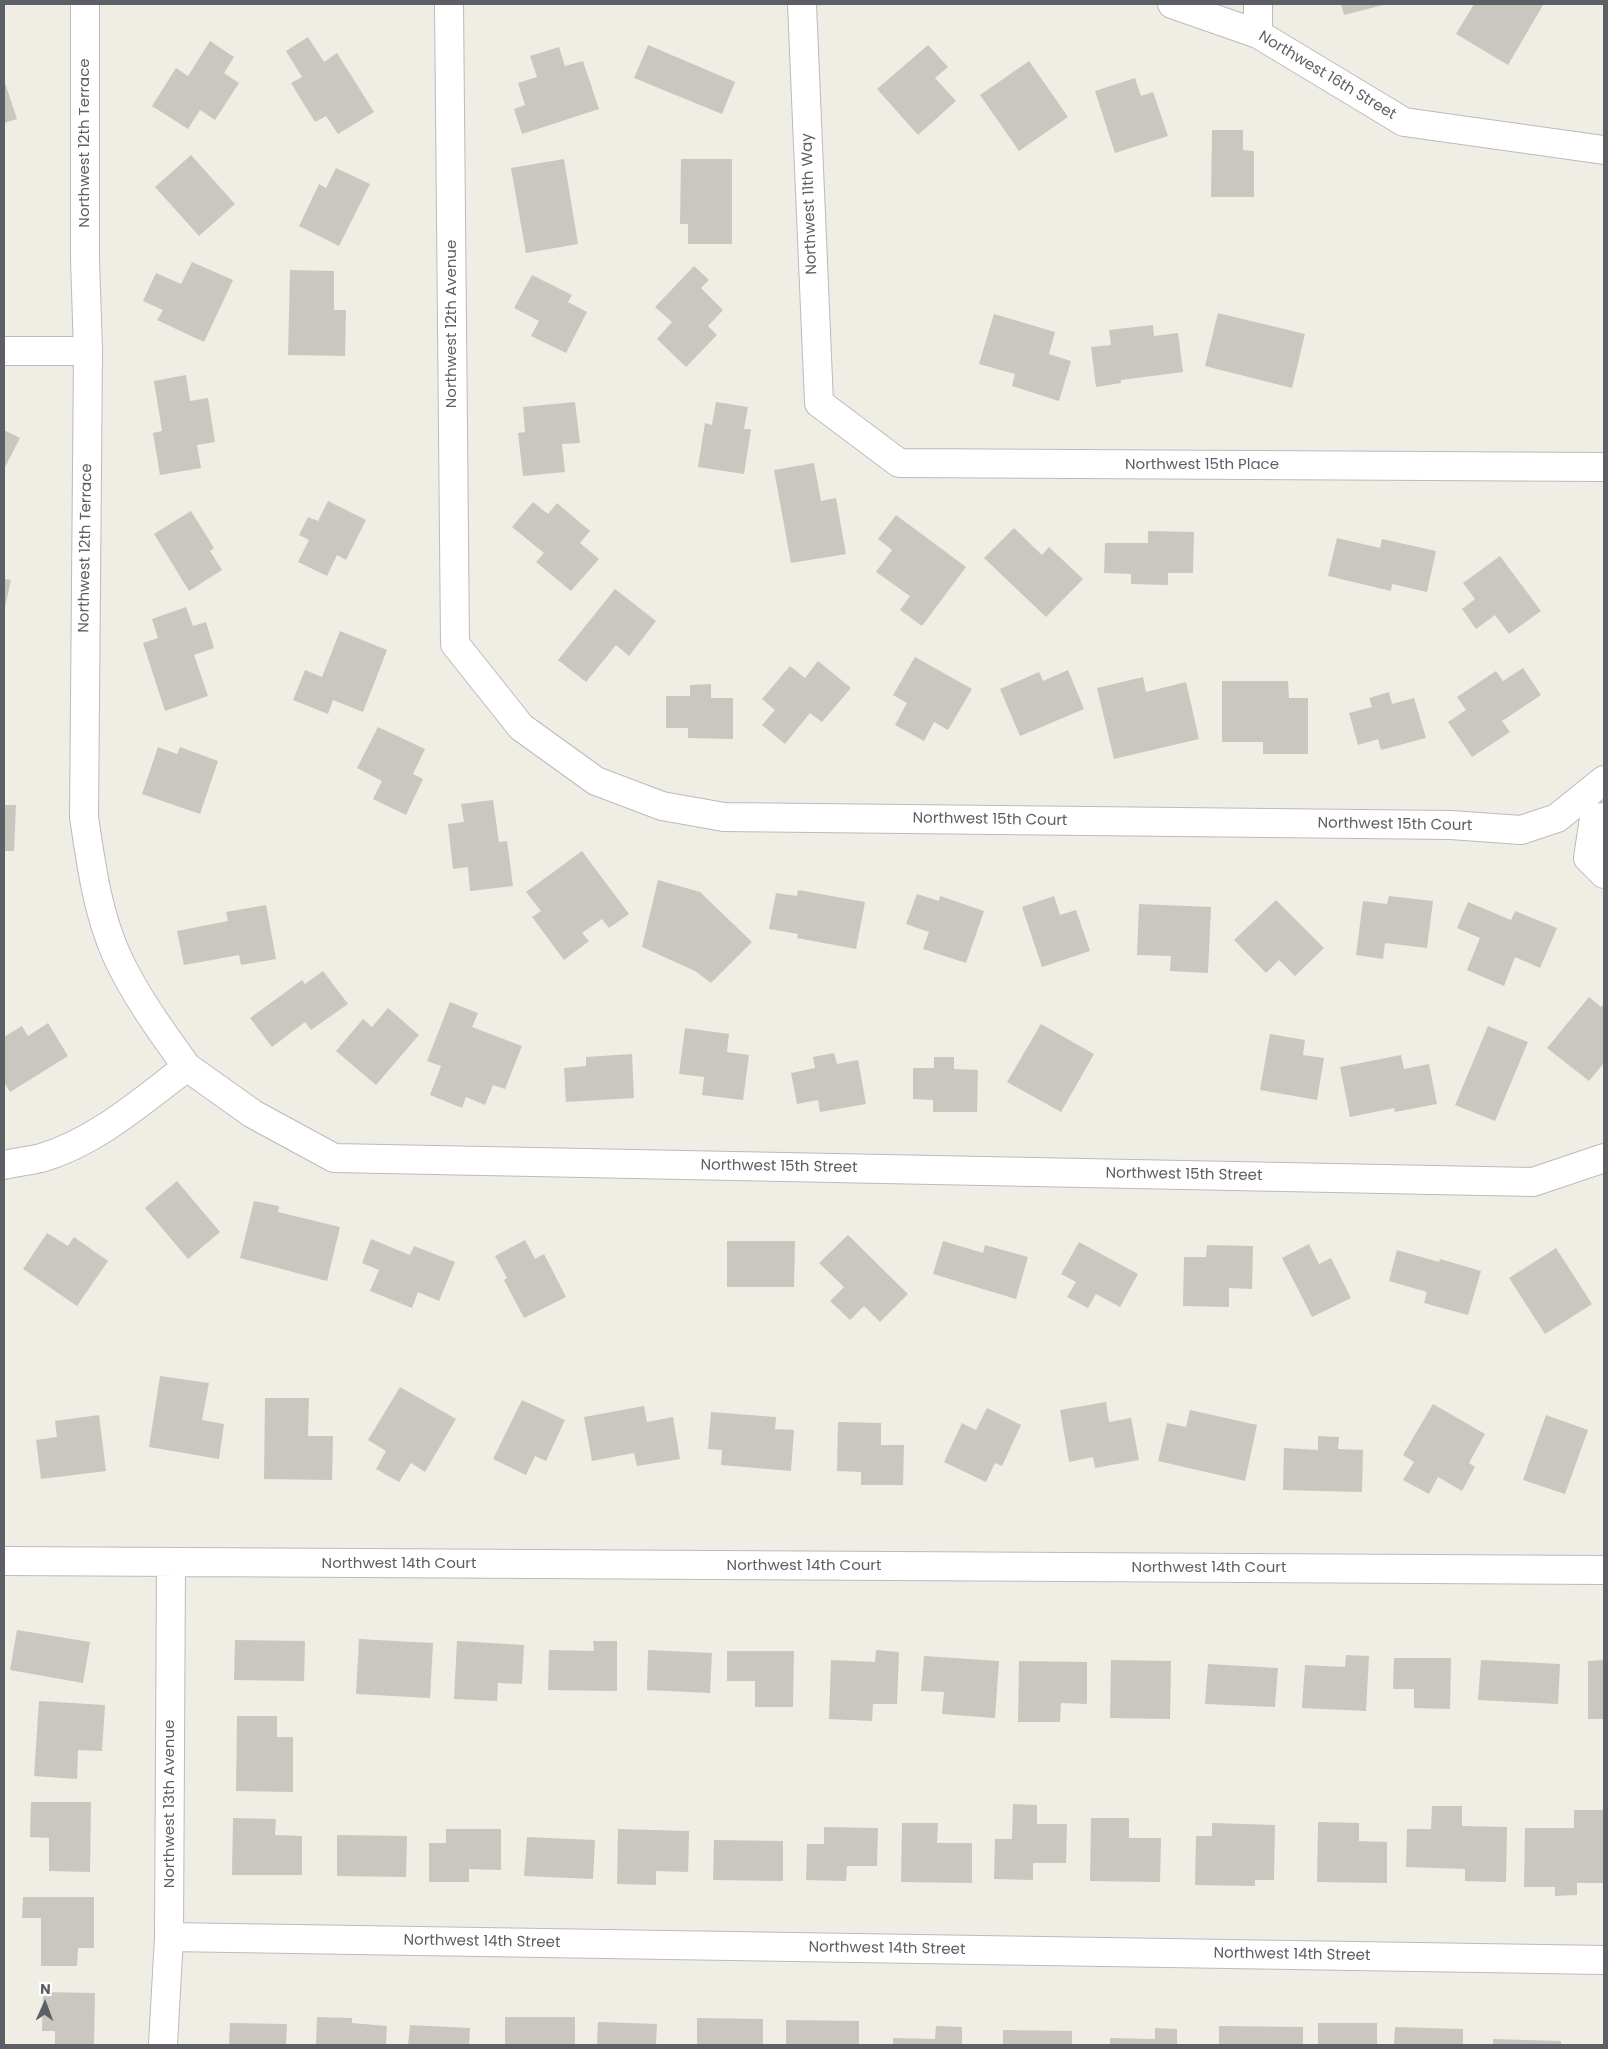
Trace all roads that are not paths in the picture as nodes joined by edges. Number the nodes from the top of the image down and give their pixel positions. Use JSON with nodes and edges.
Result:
{"nodes":[{"id":1,"x":85,"y":4,"type":"edge"},
{"id":2,"x":449,"y":4,"type":"edge"},
{"id":3,"x":802,"y":4,"type":"edge"},
{"id":4,"x":1172,"y":4,"type":"edge"},
{"id":5,"x":1258,"y":4,"type":"edge"},
{"id":6,"x":1258,"y":34,"type":"junction"},
{"id":7,"x":1604,"y":150,"type":"edge"},
{"id":8,"x":4,"y":351,"type":"edge"},
{"id":9,"x":88,"y":352,"type":"junction"},
{"id":10,"x":819,"y":403,"type":"joint"},
{"id":11,"x":1604,"y":467,"type":"edge"},
{"id":12,"x":455,"y":644,"type":"joint"},
{"id":13,"x":1604,"y":780,"type":"edge"},
{"id":14,"x":1593,"y":812,"type":"edge"},
{"id":15,"x":1604,"y":874,"type":"edge"},
{"id":16,"x":187,"y":1067,"type":"junction"},
{"id":17,"x":1604,"y":1158,"type":"edge"},
{"id":18,"x":4,"y":1165,"type":"edge"},
{"id":19,"x":4,"y":1561,"type":"edge"},
{"id":20,"x":171,"y":1563,"type":"junction"},
{"id":21,"x":1604,"y":1570,"type":"edge"},
{"id":22,"x":169,"y":1937,"type":"junction"},
{"id":23,"x":1604,"y":1960,"type":"edge"},
{"id":24,"x":163,"y":2045,"type":"edge"}],
"edges":[{"from":1,"to":9,"type":"street","name":"Northwest 12th Terrace"},
{"from":2,"to":12,"type":"street","name":"Northwest 12th Avenue"},
{"from":3,"to":10,"type":"street","name":"Northwest 11th Way"},
{"from":4,"to":6,"type":"street","name":"Northwest 16th Street"},
{"from":5,"to":6,"type":"street"},
{"from":6,"to":7,"type":"street","name":"Northwest 16th Street"},
{"from":8,"to":9,"type":"street"},
{"from":9,"to":16,"type":"street","name":"Northwest 12th Terrace"},
{"from":10,"to":11,"type":"street","name":"Northwest 15th Place"},
{"from":12,"to":14,"type":"street","name":"Northwest 15th Court"},
{"from":13,"to":14,"type":"street","name":"Northwest 15th Court"},
{"from":14,"to":15,"type":"street"},
{"from":16,"to":17,"type":"street","name":"Northwest 15th Street"},
{"from":16,"to":18,"type":"street"},
{"from":19,"to":20,"type":"street","name":"Northwest 14th Court"},
{"from":20,"to":21,"type":"street","name":"Northwest 14th Court"},
{"from":20,"to":22,"type":"street","name":"Northwest 13th Avenue"},
{"from":22,"to":23,"type":"street","name":"Northwest 14th Street"},
{"from":22,"to":24,"type":"street","name":"Northwest 13th Avenue"}]}
